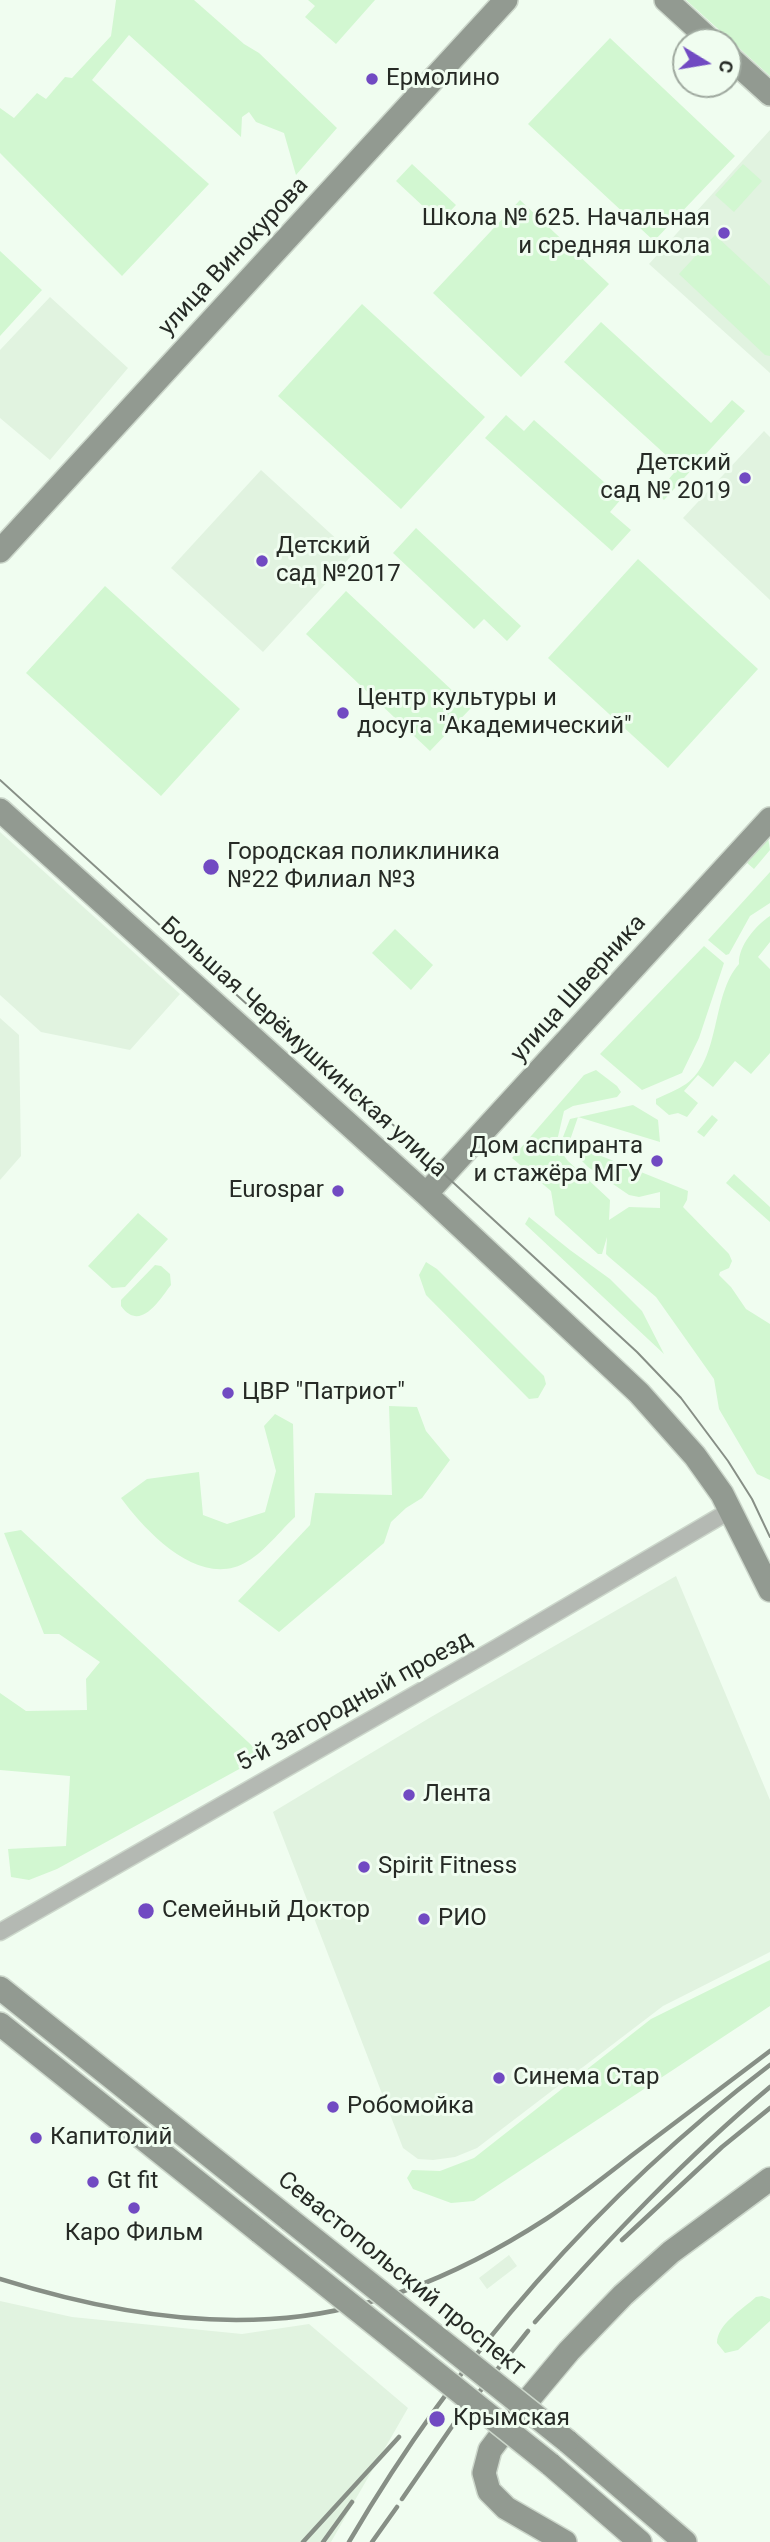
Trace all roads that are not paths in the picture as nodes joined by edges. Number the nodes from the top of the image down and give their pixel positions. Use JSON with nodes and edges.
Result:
{"nodes":[{"id":1,"x":506,"y":0,"type":"edge"},
{"id":2,"x":666,"y":0,"type":"edge"},
{"id":3,"x":697,"y":28,"type":"edge"},
{"id":4,"x":742,"y":69,"type":"edge"},
{"id":5,"x":770,"y":94,"type":"edge"},
{"id":6,"x":0,"y":551,"type":"edge"},
{"id":7,"x":0,"y":810,"type":"edge"},
{"id":8,"x":770,"y":819,"type":"edge"},
{"id":9,"x":426,"y":1194,"type":"junction"},
{"id":10,"x":732,"y":1510,"type":"junction"},
{"id":11,"x":770,"y":1590,"type":"edge"},
{"id":12,"x":0,"y":1932,"type":"edge"},
{"id":13,"x":0,"y":1988,"type":"edge"},
{"id":14,"x":0,"y":2024,"type":"edge"},
{"id":15,"x":114,"y":2079,"type":"junction"},
{"id":16,"x":96,"y":2101,"type":"junction"},
{"id":17,"x":770,"y":2179,"type":"edge"},
{"id":18,"x":565,"y":2542,"type":"edge"},
{"id":19,"x":640,"y":2542,"type":"edge"},
{"id":20,"x":685,"y":2542,"type":"edge"}],
"edges":[{"from":1,"to":6,"type":"main road","name":"улица Винокурова"},
{"from":2,"to":3,"type":"main road"},
{"from":4,"to":5,"type":"main road"},
{"from":7,"to":9,"type":"main road","name":"Большая Черёмушкинская улица"},
{"from":8,"to":9,"type":"main road","name":"улица Шверника"},
{"from":9,"to":10,"type":"main road","name":"Большая Черёмушкинская улица"},
{"from":10,"to":11,"type":"main road","name":"Большая Черёмушкинская улица"},
{"from":10,"to":12,"type":"street","name":"5-й Загородный проезд"},
{"from":13,"to":15,"type":"main road","name":"Севастопольский проспект"},
{"from":14,"to":16,"type":"main road"},
{"from":15,"to":16,"type":"street"},
{"from":15,"to":20,"type":"main road","name":"Севастопольский проспект","bridge":true},
{"from":16,"to":19,"type":"main road","bridge":true},
{"from":17,"to":18,"type":"main road"}]}
